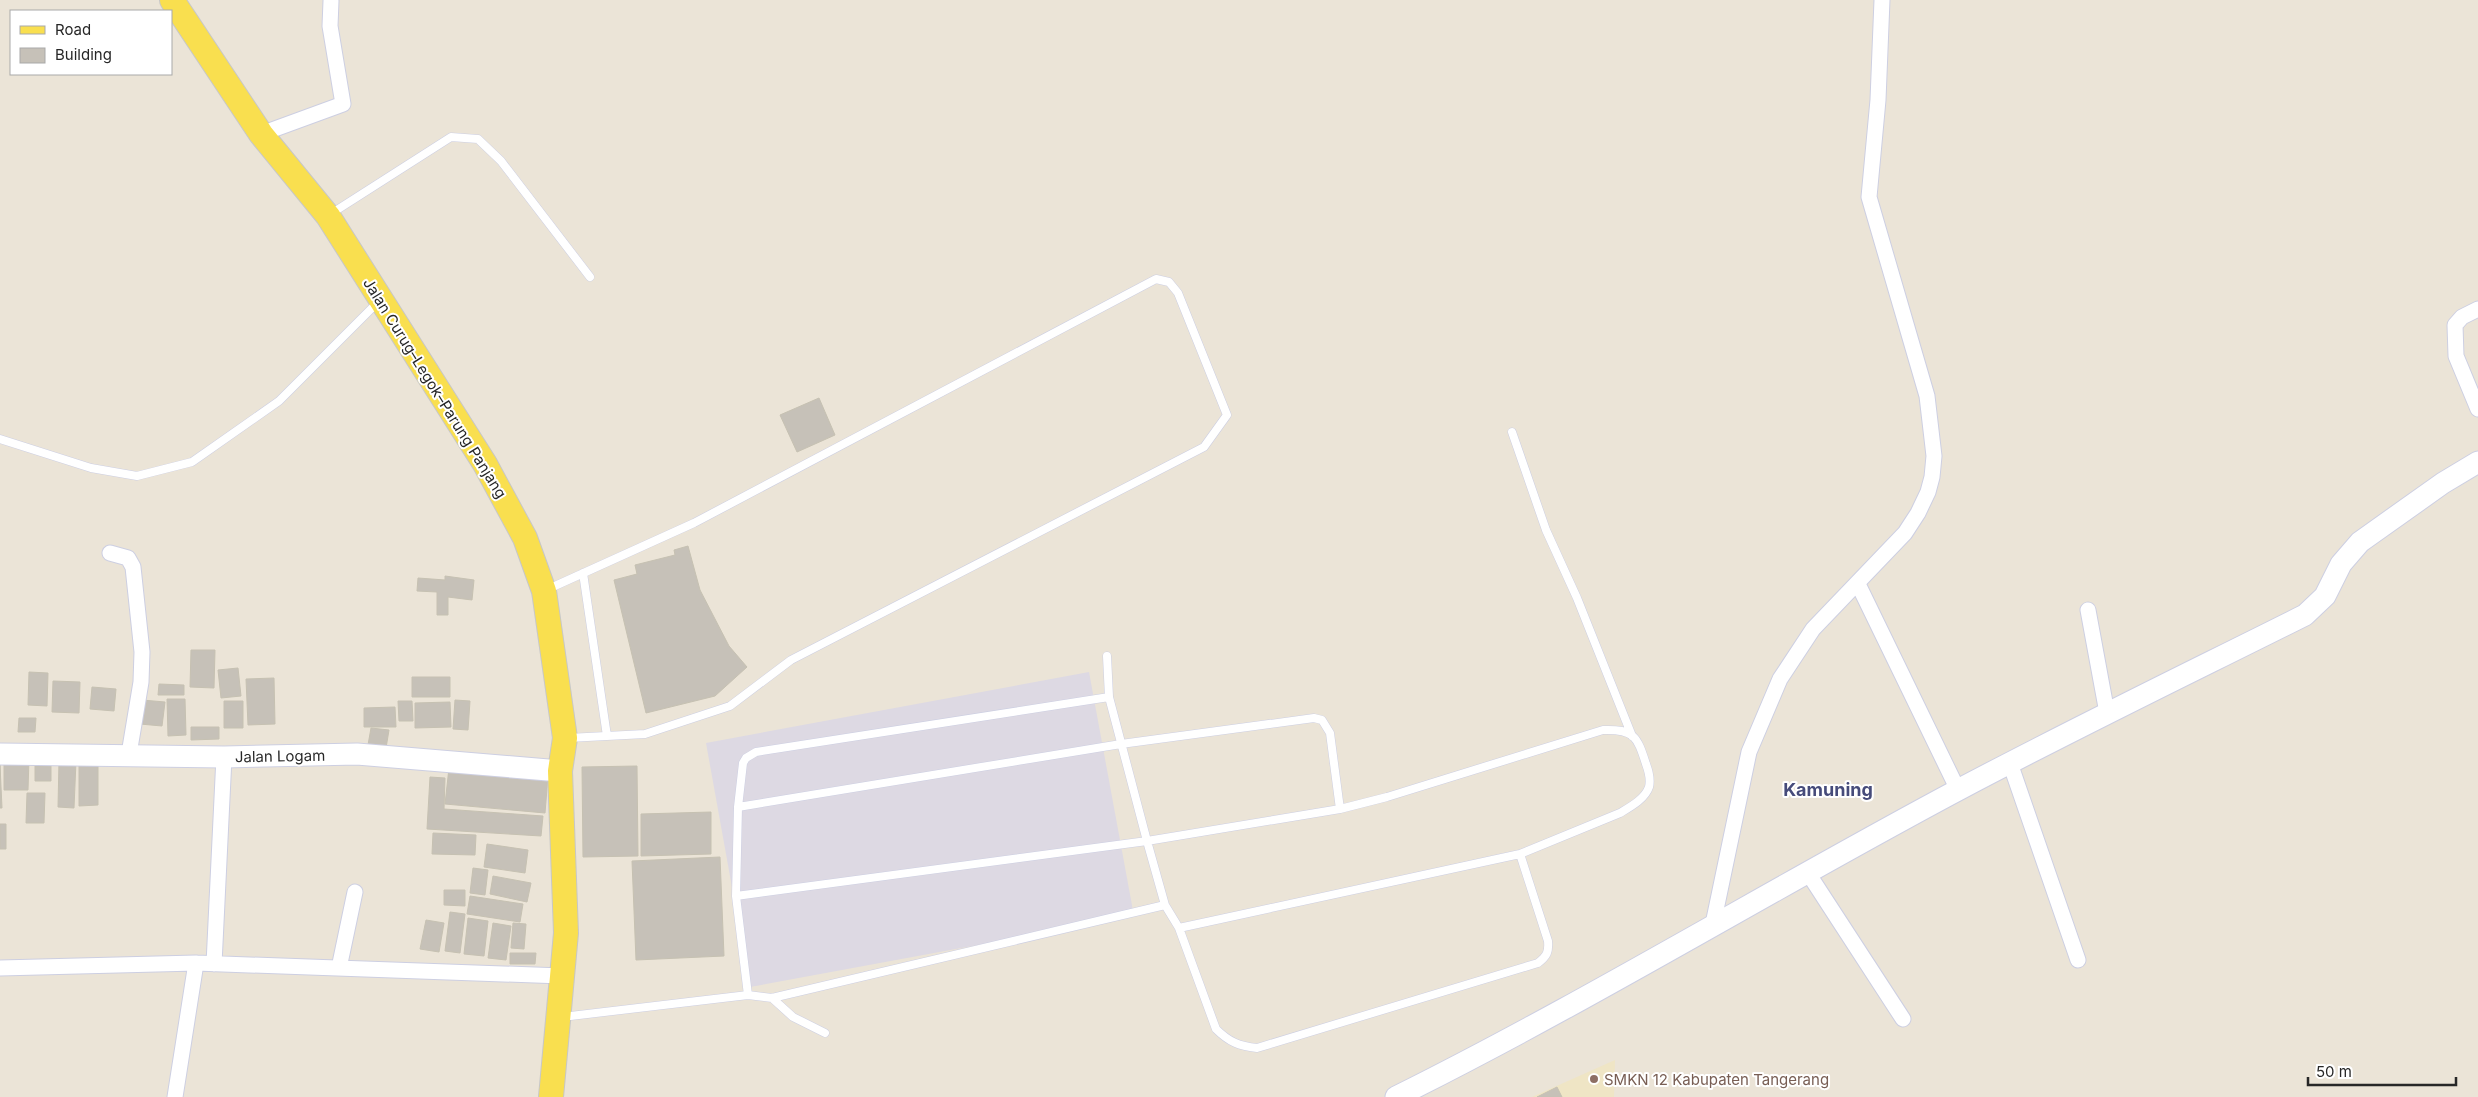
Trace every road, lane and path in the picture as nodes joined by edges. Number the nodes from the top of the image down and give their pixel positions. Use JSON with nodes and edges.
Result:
{"nodes":[{"id":1,"x":172,"y":0,"type":"edge"},
{"id":2,"x":1882,"y":0,"type":"edge"},
{"id":3,"x":331,"y":1,"type":"edge"},
{"id":4,"x":260,"y":134,"type":"junction"},
{"id":5,"x":328,"y":216,"type":"junction"},
{"id":6,"x":590,"y":277,"type":"dead end"},
{"id":7,"x":381,"y":299,"type":"junction"},
{"id":8,"x":2478,"y":309,"type":"edge"},
{"id":9,"x":2478,"y":409,"type":"edge"},
{"id":10,"x":1512,"y":432,"type":"dead end"},
{"id":11,"x":0,"y":439,"type":"edge"},
{"id":12,"x":2478,"y":462,"type":"edge"},
{"id":13,"x":110,"y":553,"type":"dead end"},
{"id":14,"x":583,"y":573,"type":"junction"},
{"id":15,"x":1858,"y":584,"type":"junction"},
{"id":16,"x":544,"y":591,"type":"junction"},
{"id":17,"x":2088,"y":610,"type":"dead end"},
{"id":18,"x":1107,"y":656,"type":"dead end"},
{"id":19,"x":1109,"y":698,"type":"junction"},
{"id":20,"x":2107,"y":713,"type":"junction"},
{"id":21,"x":608,"y":736,"type":"junction"},
{"id":22,"x":1632,"y":736,"type":"junction"},
{"id":23,"x":565,"y":738,"type":"junction"},
{"id":24,"x":1121,"y":744,"type":"junction"},
{"id":25,"x":0,"y":754,"type":"edge"},
{"id":26,"x":129,"y":754,"type":"junction"},
{"id":27,"x":224,"y":757,"type":"junction"},
{"id":28,"x":2010,"y":763,"type":"junction"},
{"id":29,"x":560,"y":771,"type":"junction"},
{"id":30,"x":1958,"y":790,"type":"junction"},
{"id":31,"x":738,"y":807,"type":"junction"},
{"id":32,"x":1340,"y":809,"type":"junction"},
{"id":33,"x":1147,"y":841,"type":"junction"},
{"id":34,"x":1520,"y":854,"type":"junction"},
{"id":35,"x":1808,"y":873,"type":"junction"},
{"id":36,"x":355,"y":892,"type":"dead end"},
{"id":37,"x":736,"y":896,"type":"junction"},
{"id":38,"x":1166,"y":904,"type":"junction"},
{"id":39,"x":1713,"y":924,"type":"junction"},
{"id":40,"x":1179,"y":928,"type":"junction"},
{"id":41,"x":2078,"y":960,"type":"dead end"},
{"id":42,"x":196,"y":963,"type":"junction"},
{"id":43,"x":214,"y":964,"type":"junction"},
{"id":44,"x":0,"y":968,"type":"edge"},
{"id":45,"x":339,"y":968,"type":"junction"},
{"id":46,"x":562,"y":976,"type":"junction"},
{"id":47,"x":748,"y":994,"type":"junction"},
{"id":48,"x":772,"y":998,"type":"junction"},
{"id":49,"x":558,"y":1017,"type":"junction"},
{"id":50,"x":1903,"y":1019,"type":"dead end"},
{"id":51,"x":825,"y":1033,"type":"dead end"},
{"id":52,"x":175,"y":1097,"type":"edge"},
{"id":53,"x":551,"y":1097,"type":"edge"},
{"id":54,"x":1396,"y":1097,"type":"edge"}],
"edges":[{"from":1,"to":4,"type":"main road","name":"Jalan Curug–Legok–Parung Panjang"},
{"from":2,"to":15,"type":"street"},
{"from":3,"to":4,"type":"street"},
{"from":4,"to":5,"type":"main road","name":"Jalan Curug–Legok–Parung Panjang"},
{"from":5,"to":6,"type":"lane"},
{"from":5,"to":7,"type":"main road","name":"Jalan Curug–Legok–Parung Panjang"},
{"from":7,"to":11,"type":"lane"},
{"from":7,"to":16,"type":"main road","name":"Jalan Curug–Legok–Parung Panjang"},
{"from":8,"to":9,"type":"street"},
{"from":10,"to":22,"type":"lane"},
{"from":12,"to":20,"type":"street"},
{"from":13,"to":26,"type":"street"},
{"from":14,"to":16,"type":"lane"},
{"from":14,"to":21,"type":"lane"},
{"from":14,"to":21,"type":"lane"},
{"from":15,"to":30,"type":"street"},
{"from":15,"to":39,"type":"street"},
{"from":16,"to":23,"type":"main road","name":"Jalan Curug–Legok–Parung Panjang"},
{"from":17,"to":20,"type":"street"},
{"from":18,"to":19,"type":"lane"},
{"from":19,"to":24,"type":"lane"},
{"from":19,"to":31,"type":"lane"},
{"from":20,"to":28,"type":"street"},
{"from":21,"to":23,"type":"lane"},
{"from":22,"to":32,"type":"lane"},
{"from":22,"to":34,"type":"lane"},
{"from":23,"to":29,"type":"main road","name":"Jalan Curug–Legok–Parung Panjang"},
{"from":24,"to":31,"type":"lane"},
{"from":24,"to":32,"type":"lane"},
{"from":24,"to":33,"type":"lane"},
{"from":25,"to":26,"type":"street","name":"Jalan Logam"},
{"from":26,"to":27,"type":"street","name":"Jalan Logam"},
{"from":27,"to":29,"type":"street","name":"Jalan Logam"},
{"from":27,"to":43,"type":"street"},
{"from":28,"to":30,"type":"street"},
{"from":28,"to":41,"type":"street"},
{"from":29,"to":46,"type":"main road","name":"Jalan Curug–Legok–Parung Panjang"},
{"from":30,"to":35,"type":"street"},
{"from":31,"to":37,"type":"lane"},
{"from":32,"to":33,"type":"lane"},
{"from":33,"to":37,"type":"lane"},
{"from":33,"to":38,"type":"lane"},
{"from":34,"to":40,"type":"lane"},
{"from":34,"to":40,"type":"lane"},
{"from":35,"to":39,"type":"street"},
{"from":35,"to":50,"type":"street"},
{"from":36,"to":45,"type":"street"},
{"from":37,"to":47,"type":"lane"},
{"from":38,"to":40,"type":"lane"},
{"from":38,"to":48,"type":"lane"},
{"from":39,"to":54,"type":"street"},
{"from":42,"to":43,"type":"street"},
{"from":42,"to":44,"type":"street"},
{"from":42,"to":52,"type":"street"},
{"from":43,"to":45,"type":"street"},
{"from":45,"to":46,"type":"street"},
{"from":46,"to":49,"type":"main road","name":"Jalan Curug–Legok–Parung Panjang"},
{"from":47,"to":48,"type":"lane"},
{"from":47,"to":49,"type":"lane"},
{"from":48,"to":51,"type":"lane"},
{"from":49,"to":53,"type":"main road","name":"Jalan Curug–Legok–Parung Panjang"}]}
